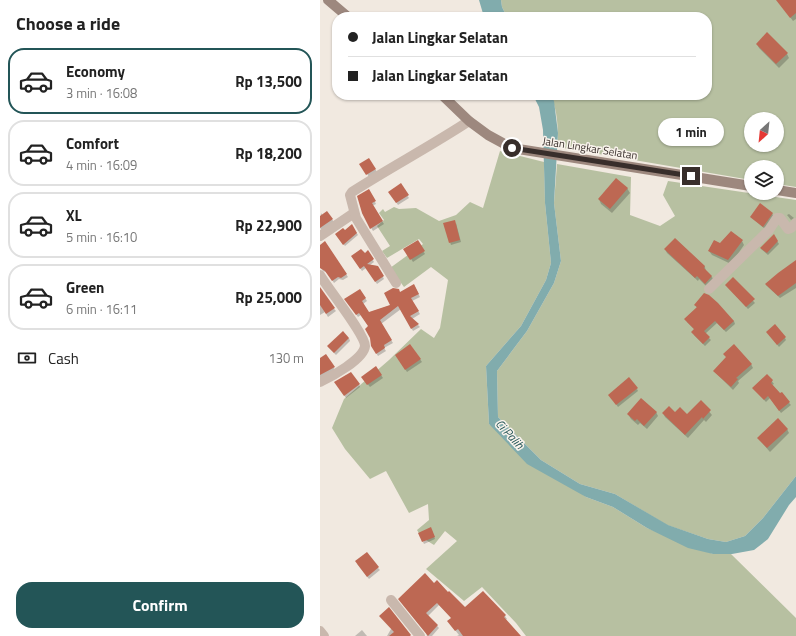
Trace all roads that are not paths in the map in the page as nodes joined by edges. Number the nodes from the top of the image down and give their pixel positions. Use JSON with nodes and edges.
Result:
{"nodes":[{"id":1,"x":328,"y":0,"type":"edge"},
{"id":2,"x":342,"y":12,"type":"edge"},
{"id":3,"x":447,"y":100,"type":"edge"},
{"id":4,"x":469,"y":121,"type":"junction"},
{"id":5,"x":744,"y":185,"type":"edge"},
{"id":6,"x":784,"y":191,"type":"edge"},
{"id":7,"x":796,"y":193,"type":"edge"},
{"id":8,"x":354,"y":213,"type":"junction"},
{"id":9,"x":796,"y":223,"type":"edge"},
{"id":10,"x":320,"y":236,"type":"edge"},
{"id":11,"x":320,"y":275,"type":"edge"},
{"id":12,"x":396,"y":283,"type":"dead end"},
{"id":13,"x":709,"y":289,"type":"dead end"},
{"id":14,"x":320,"y":382,"type":"edge"},
{"id":15,"x":391,"y":600,"type":"dead end"},
{"id":16,"x":320,"y":631,"type":"edge"},
{"id":17,"x":324,"y":636,"type":"edge"},
{"id":18,"x":420,"y":636,"type":"edge"}],
"edges":[{"from":1,"to":2,"type":"street"},
{"from":3,"to":4,"type":"street","name":"Jalan Lingkar Selatan"},
{"from":4,"to":5,"type":"street","name":"Jalan Lingkar Selatan"},
{"from":4,"to":8,"type":"street"},
{"from":6,"to":7,"type":"street"},
{"from":8,"to":10,"type":"street"},
{"from":8,"to":12,"type":"street"},
{"from":9,"to":13,"type":"street"},
{"from":11,"to":14,"type":"street"},
{"from":15,"to":18,"type":"street"},
{"from":16,"to":17,"type":"street"}]}
